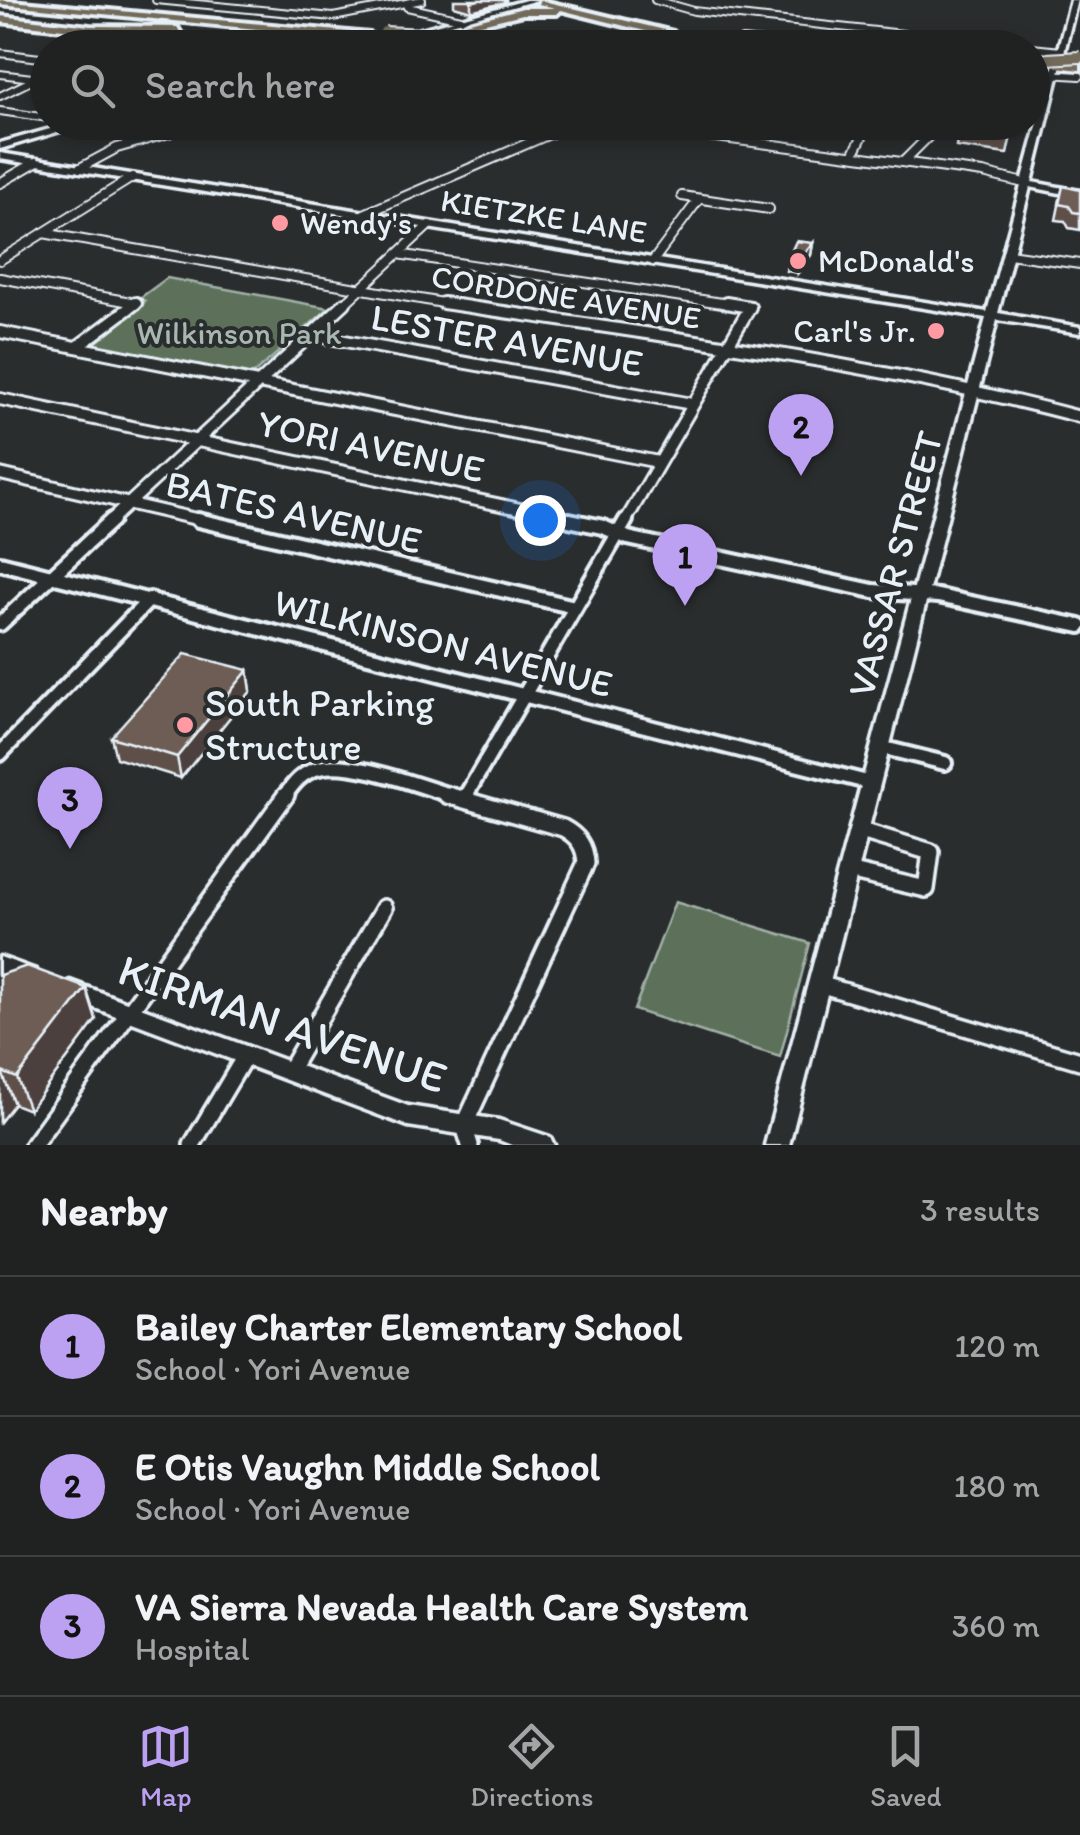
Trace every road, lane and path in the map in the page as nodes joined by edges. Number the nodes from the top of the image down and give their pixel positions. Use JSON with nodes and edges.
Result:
{"nodes":[{"id":1,"x":63,"y":0,"type":"edge"},
{"id":2,"x":93,"y":0,"type":"edge"},
{"id":3,"x":156,"y":0,"type":"edge"},
{"id":4,"x":422,"y":0,"type":"edge"},
{"id":5,"x":540,"y":0,"type":"edge"},
{"id":6,"x":655,"y":0,"type":"edge"},
{"id":7,"x":1074,"y":0,"type":"edge"},
{"id":8,"x":0,"y":1,"type":"edge"},
{"id":9,"x":29,"y":4,"type":"junction"},
{"id":10,"x":403,"y":5,"type":"junction"},
{"id":11,"x":121,"y":6,"type":"junction"},
{"id":12,"x":426,"y":10,"type":"junction"},
{"id":13,"x":361,"y":14,"type":"junction"},
{"id":14,"x":583,"y":17,"type":"junction"},
{"id":15,"x":0,"y":19,"type":"edge"},
{"id":16,"x":460,"y":20,"type":"junction"},
{"id":17,"x":123,"y":30,"type":"edge"},
{"id":18,"x":151,"y":30,"type":"edge"},
{"id":19,"x":266,"y":30,"type":"edge"},
{"id":20,"x":291,"y":30,"type":"edge"},
{"id":21,"x":422,"y":30,"type":"edge"},
{"id":22,"x":442,"y":30,"type":"edge"},
{"id":23,"x":448,"y":30,"type":"edge"},
{"id":24,"x":584,"y":30,"type":"edge"},
{"id":25,"x":651,"y":30,"type":"edge"},
{"id":26,"x":835,"y":30,"type":"edge"},
{"id":27,"x":1061,"y":51,"type":"junction"},
{"id":28,"x":0,"y":53,"type":"edge"},
{"id":29,"x":1050,"y":54,"type":"edge"},
{"id":30,"x":30,"y":57,"type":"edge"},
{"id":31,"x":1050,"y":59,"type":"edge"},
{"id":32,"x":1080,"y":63,"type":"edge"},
{"id":33,"x":1050,"y":65,"type":"edge"},
{"id":34,"x":1059,"y":70,"type":"junction"},
{"id":35,"x":1050,"y":71,"type":"edge"},
{"id":36,"x":0,"y":74,"type":"edge"},
{"id":37,"x":1080,"y":76,"type":"edge"},
{"id":38,"x":30,"y":78,"type":"edge"},
{"id":39,"x":30,"y":81,"type":"edge"},
{"id":40,"x":0,"y":96,"type":"edge"},
{"id":41,"x":1050,"y":103,"type":"edge"},
{"id":42,"x":0,"y":111,"type":"edge"},
{"id":43,"x":30,"y":117,"type":"edge"},
{"id":44,"x":30,"y":131,"type":"edge"},
{"id":45,"x":30,"y":136,"type":"edge"},
{"id":46,"x":144,"y":140,"type":"edge"},
{"id":47,"x":535,"y":140,"type":"edge"},
{"id":48,"x":737,"y":140,"type":"edge"},
{"id":49,"x":861,"y":140,"type":"edge"},
{"id":50,"x":929,"y":140,"type":"edge"},
{"id":51,"x":1040,"y":140,"type":"edge"},
{"id":52,"x":0,"y":143,"type":"edge"},
{"id":53,"x":853,"y":155,"type":"junction"},
{"id":54,"x":0,"y":156,"type":"edge"},
{"id":55,"x":36,"y":162,"type":"junction"},
{"id":56,"x":903,"y":162,"type":"junction"},
{"id":57,"x":80,"y":168,"type":"junction"},
{"id":58,"x":133,"y":178,"type":"junction"},
{"id":59,"x":0,"y":183,"type":"edge"},
{"id":60,"x":1028,"y":184,"type":"junction"},
{"id":61,"x":1080,"y":194,"type":"edge"},
{"id":62,"x":682,"y":196,"type":"dead end"},
{"id":63,"x":699,"y":199,"type":"junction"},
{"id":64,"x":769,"y":209,"type":"dead end"},
{"id":65,"x":364,"y":214,"type":"junction"},
{"id":66,"x":429,"y":225,"type":"junction"},
{"id":67,"x":44,"y":233,"type":"junction"},
{"id":68,"x":398,"y":254,"type":"junction"},
{"id":69,"x":1009,"y":254,"type":"junction"},
{"id":70,"x":0,"y":260,"type":"edge"},
{"id":71,"x":652,"y":261,"type":"junction"},
{"id":72,"x":1080,"y":264,"type":"edge"},
{"id":73,"x":0,"y":278,"type":"edge"},
{"id":74,"x":360,"y":289,"type":"junction"},
{"id":75,"x":992,"y":316,"type":"junction"},
{"id":76,"x":1080,"y":330,"type":"edge"},
{"id":77,"x":0,"y":332,"type":"edge"},
{"id":78,"x":312,"y":335,"type":"junction"},
{"id":79,"x":724,"y":347,"type":"junction"},
{"id":80,"x":78,"y":348,"type":"junction"},
{"id":81,"x":259,"y":384,"type":"junction"},
{"id":82,"x":974,"y":391,"type":"junction"},
{"id":83,"x":0,"y":399,"type":"edge"},
{"id":84,"x":692,"y":404,"type":"junction"},
{"id":85,"x":1080,"y":417,"type":"edge"},
{"id":86,"x":197,"y":440,"type":"junction"},
{"id":87,"x":658,"y":462,"type":"junction"},
{"id":88,"x":0,"y":474,"type":"edge"},
{"id":89,"x":128,"y":504,"type":"junction"},
{"id":90,"x":618,"y":533,"type":"junction"},
{"id":91,"x":0,"y":563,"type":"edge"},
{"id":92,"x":51,"y":576,"type":"junction"},
{"id":93,"x":919,"y":596,"type":"junction"},
{"id":94,"x":150,"y":599,"type":"junction"},
{"id":95,"x":575,"y":607,"type":"junction"},
{"id":96,"x":0,"y":624,"type":"edge"},
{"id":97,"x":1080,"y":626,"type":"edge"},
{"id":98,"x":524,"y":695,"type":"junction"},
{"id":99,"x":880,"y":747,"type":"junction"},
{"id":100,"x":0,"y":754,"type":"edge"},
{"id":101,"x":945,"y":763,"type":"dead end"},
{"id":102,"x":871,"y":783,"type":"junction"},
{"id":103,"x":464,"y":799,"type":"junction"},
{"id":104,"x":858,"y":830,"type":"junction"},
{"id":105,"x":848,"y":871,"type":"junction"},
{"id":106,"x":384,"y":908,"type":"dead end"},
{"id":107,"x":0,"y":965,"type":"edge"},
{"id":108,"x":819,"y":984,"type":"junction"},
{"id":109,"x":128,"y":1012,"type":"junction"},
{"id":110,"x":246,"y":1056,"type":"junction"},
{"id":111,"x":1080,"y":1061,"type":"edge"},
{"id":112,"x":289,"y":1071,"type":"junction"},
{"id":113,"x":467,"y":1135,"type":"edge"},
{"id":114,"x":33,"y":1145,"type":"edge"},
{"id":115,"x":192,"y":1145,"type":"edge"},
{"id":116,"x":542,"y":1145,"type":"edge"},
{"id":117,"x":776,"y":1145,"type":"edge"}],
"edges":[{"from":1,"to":11,"type":"highway"},
{"from":2,"to":11,"type":"highway"},
{"from":3,"to":13,"type":"street"},
{"from":4,"to":10,"type":"street"},
{"from":5,"to":14,"type":"highway"},
{"from":5,"to":16,"type":"street"},
{"from":5,"to":22,"type":"street"},
{"from":5,"to":25,"type":"highway"},
{"from":6,"to":26,"type":"street"},
{"from":7,"to":27,"type":"street","name":"VASSAR STREET"},
{"from":8,"to":9,"type":"highway"},
{"from":9,"to":18,"type":"highway"},
{"from":9,"to":19,"type":"highway"},
{"from":10,"to":12,"type":"street"},
{"from":10,"to":13,"type":"street"},
{"from":11,"to":20,"type":"highway"},
{"from":12,"to":13,"type":"street"},
{"from":12,"to":16,"type":"street"},
{"from":14,"to":23,"type":"highway"},
{"from":14,"to":24,"type":"highway"},
{"from":15,"to":17,"type":"highway"},
{"from":16,"to":21,"type":"street"},
{"from":27,"to":29,"type":"street"},
{"from":27,"to":34,"type":"street","name":"VASSAR STREET"},
{"from":28,"to":30,"type":"street"},
{"from":31,"to":32,"type":"highway","bridge":true},
{"from":32,"to":34,"type":"highway"},
{"from":33,"to":34,"type":"highway","bridge":true},
{"from":34,"to":35,"type":"street"},
{"from":34,"to":37,"type":"street"},
{"from":34,"to":41,"type":"street","name":"VASSAR STREET"},
{"from":36,"to":38,"type":"street"},
{"from":39,"to":40,"type":"street"},
{"from":42,"to":43,"type":"street"},
{"from":44,"to":52,"type":"street"},
{"from":45,"to":52,"type":"street"},
{"from":46,"to":57,"type":"street"},
{"from":47,"to":65,"type":"street"},
{"from":48,"to":53,"type":"street"},
{"from":49,"to":53,"type":"street"},
{"from":50,"to":56,"type":"street"},
{"from":51,"to":60,"type":"street","name":"VASSAR STREET"},
{"from":53,"to":56,"type":"street"},
{"from":54,"to":55,"type":"street","name":"KIETZKE LANE"},
{"from":55,"to":57,"type":"street","name":"KIETZKE LANE"},
{"from":55,"to":59,"type":"street"},
{"from":56,"to":60,"type":"street"},
{"from":57,"to":58,"type":"street","name":"KIETZKE LANE"},
{"from":58,"to":65,"type":"street","name":"KIETZKE LANE"},
{"from":58,"to":67,"type":"street"},
{"from":60,"to":61,"type":"street"},
{"from":60,"to":69,"type":"street","name":"VASSAR STREET"},
{"from":62,"to":63,"type":"street"},
{"from":63,"to":64,"type":"street"},
{"from":63,"to":71,"type":"street"},
{"from":65,"to":66,"type":"street","name":"KIETZKE LANE"},
{"from":66,"to":68,"type":"street"},
{"from":66,"to":71,"type":"street","name":"KIETZKE LANE"},
{"from":67,"to":70,"type":"street"},
{"from":67,"to":74,"type":"street","name":"CORDONE AVENUE"},
{"from":68,"to":74,"type":"street"},
{"from":68,"to":79,"type":"street"},
{"from":69,"to":72,"type":"street"},
{"from":69,"to":75,"type":"street","name":"VASSAR STREET"},
{"from":71,"to":75,"type":"street","name":"KIETZKE LANE"},
{"from":73,"to":80,"type":"street"},
{"from":74,"to":78,"type":"street"},
{"from":74,"to":79,"type":"street","name":"CORDONE AVENUE"},
{"from":75,"to":76,"type":"street","name":"KIETZKE LANE"},
{"from":75,"to":82,"type":"street","name":"VASSAR STREET"},
{"from":77,"to":80,"type":"street"},
{"from":78,"to":81,"type":"street"},
{"from":78,"to":84,"type":"street","name":"LESTER AVENUE"},
{"from":79,"to":82,"type":"street","name":"CORDONE AVENUE"},
{"from":79,"to":84,"type":"street"},
{"from":80,"to":81,"type":"street"},
{"from":81,"to":86,"type":"street"},
{"from":81,"to":87,"type":"street"},
{"from":82,"to":85,"type":"street","name":"CORDONE AVENUE"},
{"from":82,"to":93,"type":"street","name":"VASSAR STREET"},
{"from":83,"to":86,"type":"street","name":"YORI AVENUE"},
{"from":84,"to":87,"type":"street"},
{"from":86,"to":89,"type":"street"},
{"from":86,"to":90,"type":"street","name":"YORI AVENUE"},
{"from":87,"to":90,"type":"street"},
{"from":88,"to":89,"type":"street","name":"BATES AVENUE"},
{"from":89,"to":92,"type":"street"},
{"from":89,"to":95,"type":"street","name":"BATES AVENUE"},
{"from":90,"to":93,"type":"street","name":"YORI AVENUE"},
{"from":90,"to":95,"type":"street"},
{"from":91,"to":92,"type":"street","name":"WILKINSON AVENUE"},
{"from":92,"to":94,"type":"street","name":"WILKINSON AVENUE"},
{"from":92,"to":96,"type":"street"},
{"from":93,"to":97,"type":"street","name":"YORI AVENUE"},
{"from":93,"to":99,"type":"street","name":"VASSAR STREET"},
{"from":94,"to":98,"type":"street","name":"WILKINSON AVENUE"},
{"from":94,"to":100,"type":"street"},
{"from":95,"to":98,"type":"street"},
{"from":98,"to":102,"type":"street","name":"WILKINSON AVENUE"},
{"from":98,"to":103,"type":"street"},
{"from":99,"to":101,"type":"street"},
{"from":99,"to":102,"type":"street","name":"VASSAR STREET"},
{"from":102,"to":104,"type":"street","name":"VASSAR STREET"},
{"from":103,"to":109,"type":"street"},
{"from":103,"to":113,"type":"street"},
{"from":104,"to":105,"type":"street","name":"VASSAR STREET"},
{"from":104,"to":105,"type":"street"},
{"from":105,"to":108,"type":"street","name":"VASSAR STREET"},
{"from":106,"to":112,"type":"street"},
{"from":107,"to":109,"type":"street","name":"KIRMAN AVENUE"},
{"from":108,"to":111,"type":"street"},
{"from":108,"to":117,"type":"street","name":"VASSAR STREET"},
{"from":109,"to":110,"type":"street","name":"KIRMAN AVENUE"},
{"from":109,"to":114,"type":"street"},
{"from":110,"to":112,"type":"street","name":"KIRMAN AVENUE"},
{"from":110,"to":115,"type":"street"},
{"from":112,"to":113,"type":"street","name":"KIRMAN AVENUE"},
{"from":113,"to":116,"type":"street","name":"KIRMAN AVENUE"}]}
